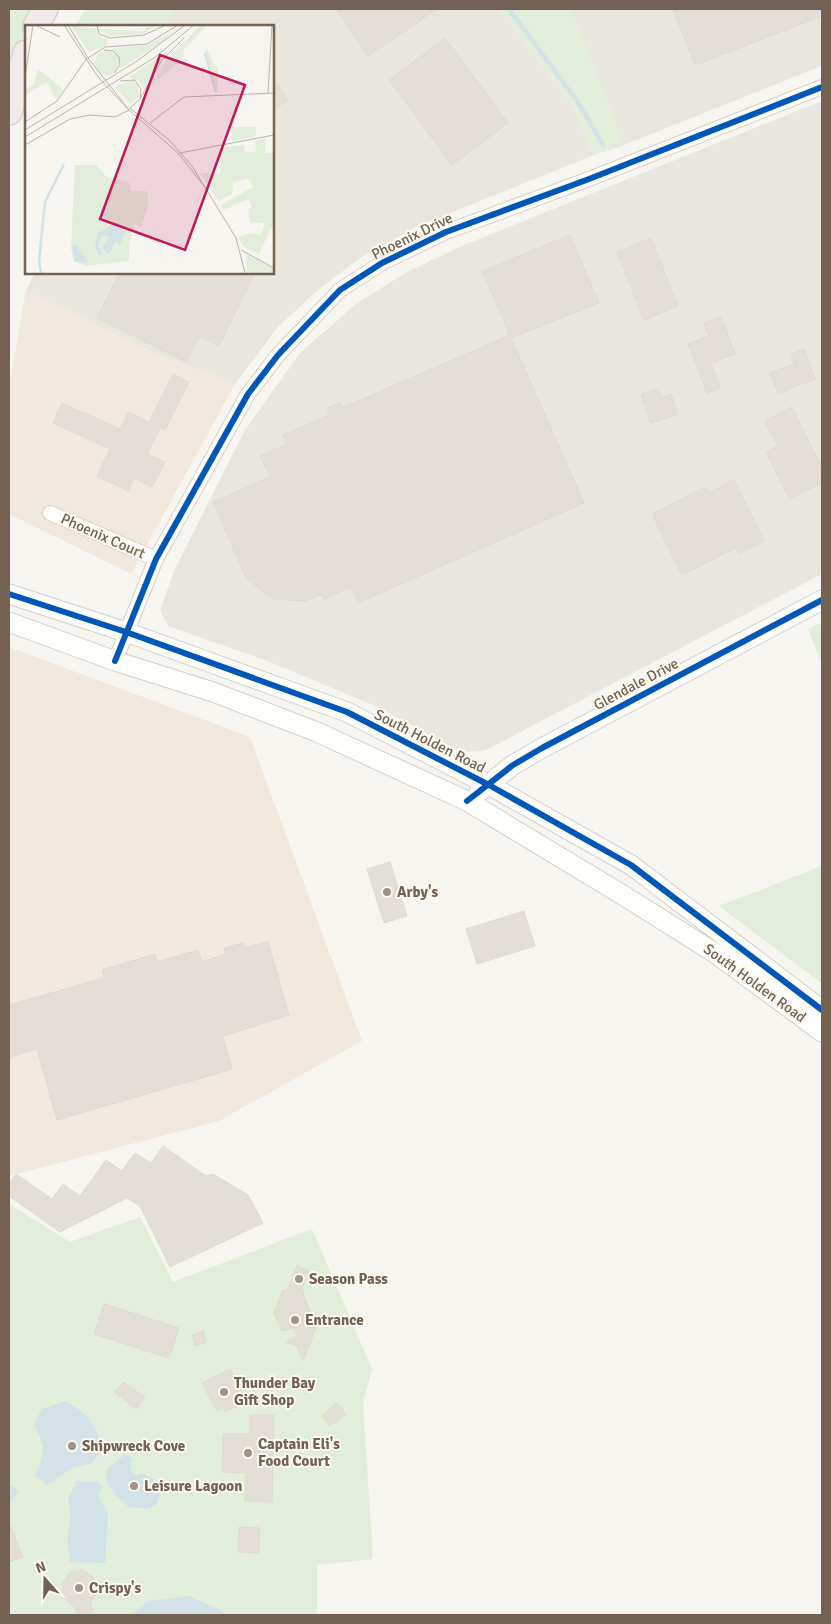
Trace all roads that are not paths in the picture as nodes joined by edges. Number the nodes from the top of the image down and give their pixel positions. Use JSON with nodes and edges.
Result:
{"nodes":[{"id":1,"x":45,"y":9,"type":"edge"},
{"id":2,"x":37,"y":25,"type":"edge"},
{"id":3,"x":25,"y":56,"type":"edge"},
{"id":4,"x":822,"y":87,"type":"edge"},
{"id":5,"x":9,"y":112,"type":"edge"},
{"id":6,"x":50,"y":513,"type":"dead end"},
{"id":7,"x":156,"y":559,"type":"junction"},
{"id":8,"x":9,"y":594,"type":"edge"},
{"id":9,"x":822,"y":600,"type":"edge"},
{"id":10,"x":9,"y":622,"type":"edge"},
{"id":11,"x":126,"y":632,"type":"junction"},
{"id":12,"x":115,"y":661,"type":"junction"},
{"id":13,"x":489,"y":785,"type":"junction"},
{"id":14,"x":467,"y":801,"type":"junction"},
{"id":15,"x":822,"y":1010,"type":"edge"},
{"id":16,"x":822,"y":1032,"type":"edge"}],
"edges":[{"from":1,"to":2,"type":"highway"},
{"from":3,"to":5,"type":"highway"},
{"from":4,"to":7,"type":"street","name":"Phoenix Drive"},
{"from":6,"to":7,"type":"street","name":"Phoenix Court"},
{"from":7,"to":11,"type":"street","name":"Phoenix Drive"},
{"from":8,"to":11,"type":"street","name":"South Holden Road"},
{"from":9,"to":13,"type":"street","name":"Glendale Drive"},
{"from":10,"to":12,"type":"street","name":"South Holden Road"},
{"from":11,"to":12,"type":"street","name":"Phoenix Drive"},
{"from":11,"to":13,"type":"street","name":"South Holden Road"},
{"from":12,"to":14,"type":"street","name":"South Holden Road"},
{"from":13,"to":14,"type":"street","name":"Glendale Drive"},
{"from":13,"to":15,"type":"street","name":"South Holden Road"},
{"from":14,"to":16,"type":"street","name":"South Holden Road"}]}
